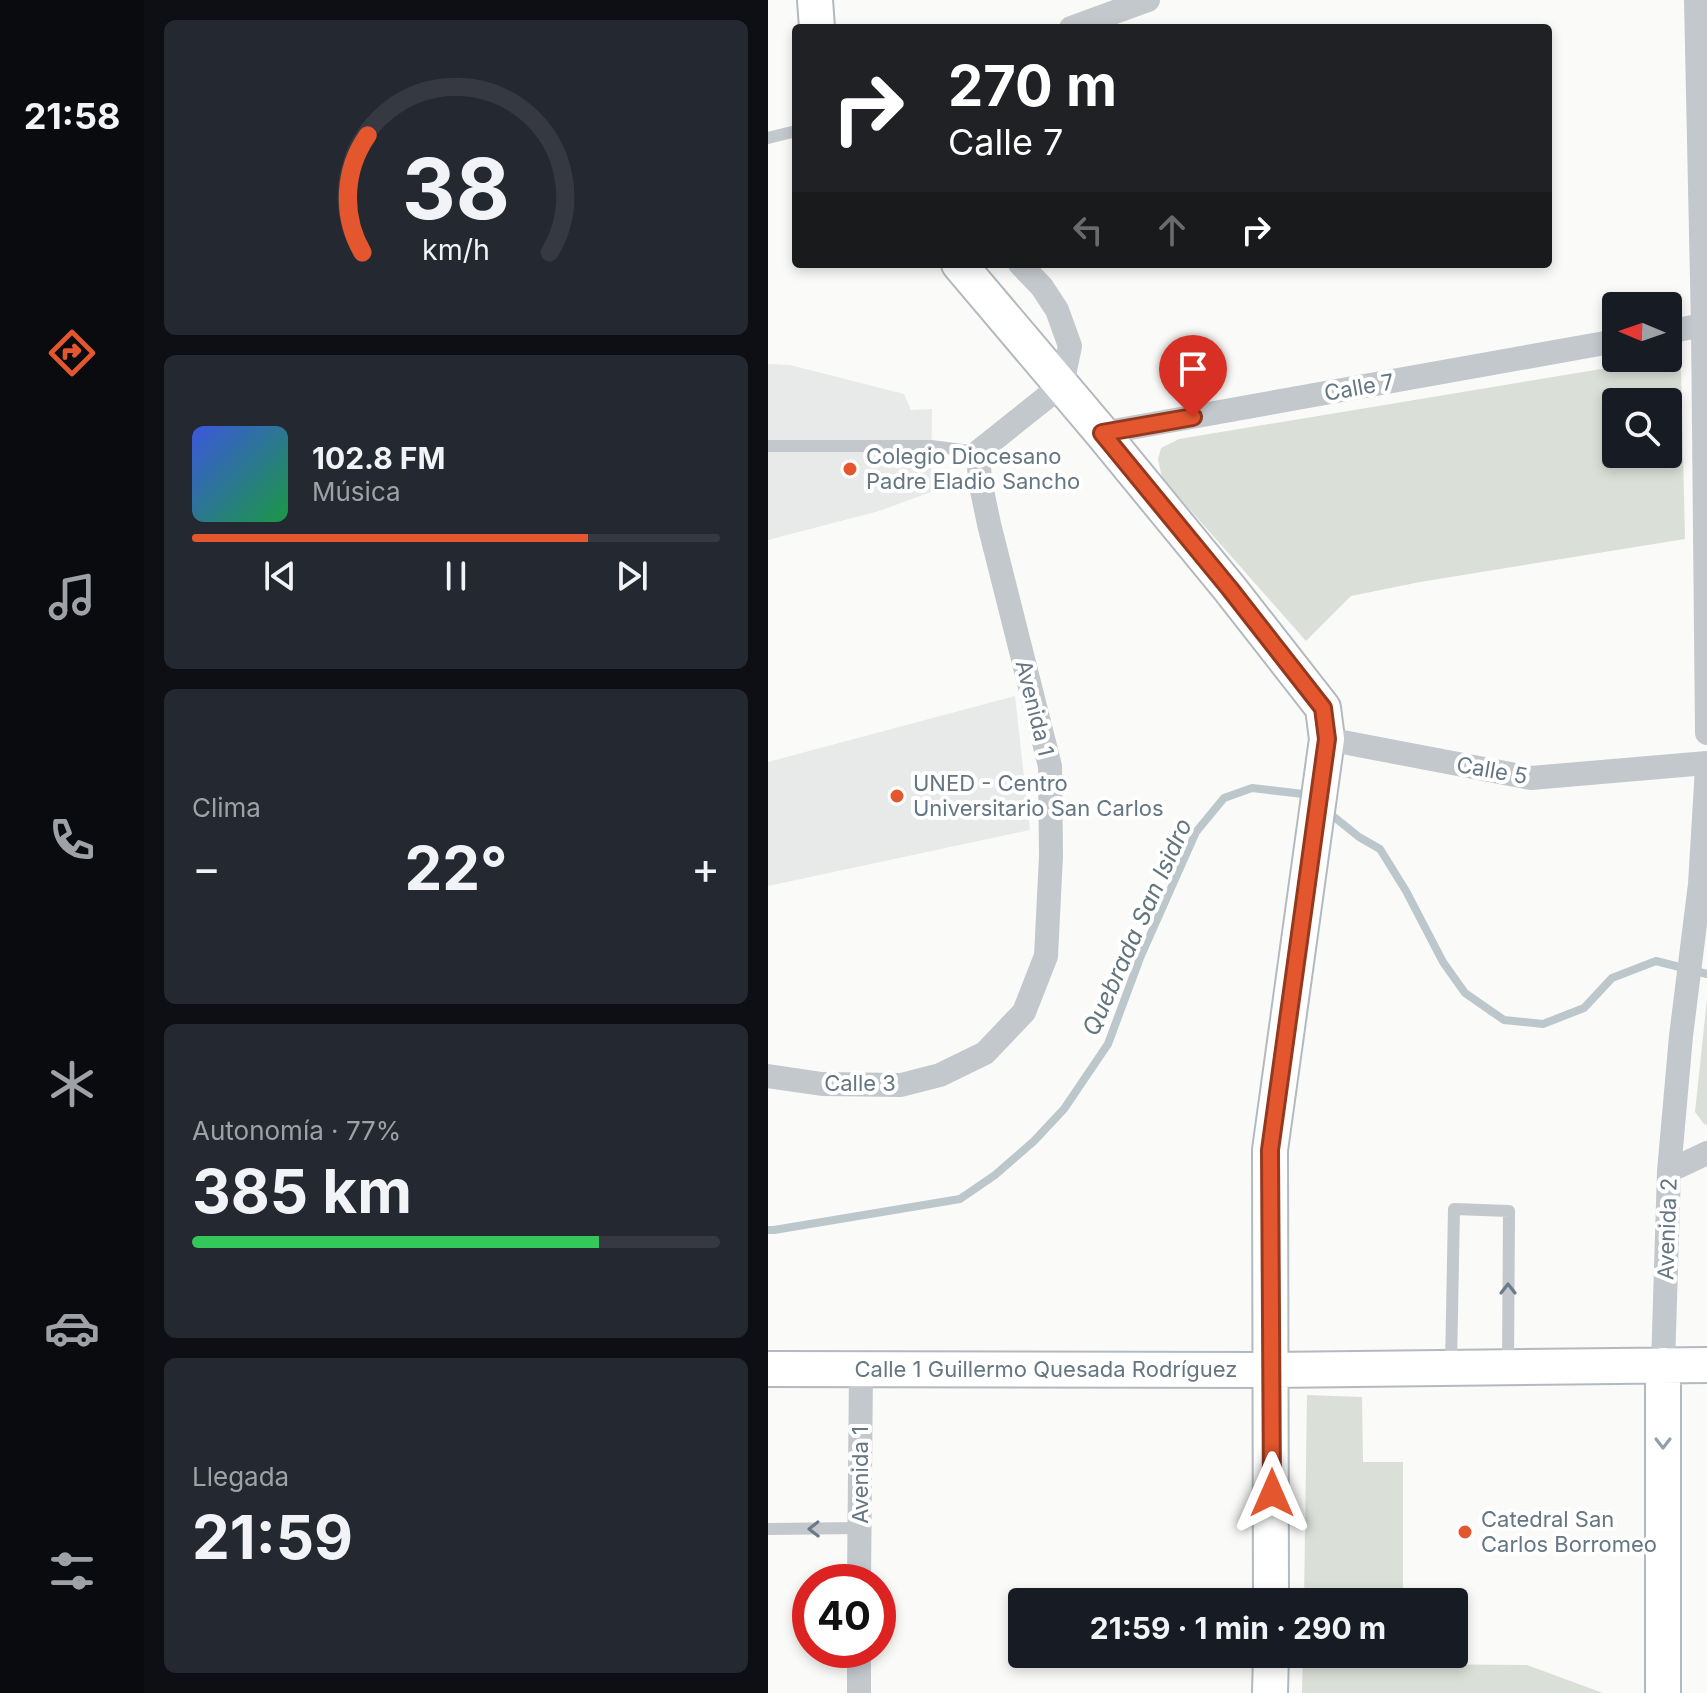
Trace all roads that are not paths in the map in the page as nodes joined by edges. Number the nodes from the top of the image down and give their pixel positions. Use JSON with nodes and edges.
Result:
{"nodes":[{"id":1,"x":815,"y":0,"type":"edge"},
{"id":2,"x":1148,"y":0,"type":"edge"},
{"id":3,"x":1696,"y":0,"type":"edge"},
{"id":4,"x":817,"y":24,"type":"edge"},
{"id":5,"x":1082,"y":24,"type":"edge"},
{"id":6,"x":792,"y":132,"type":"edge"},
{"id":7,"x":768,"y":138,"type":"edge"},
{"id":8,"x":962,"y":268,"type":"edge"},
{"id":9,"x":1024,"y":268,"type":"edge"},
{"id":10,"x":1705,"y":325,"type":"edge"},
{"id":11,"x":1682,"y":329,"type":"edge"},
{"id":12,"x":1602,"y":344,"type":"edge"},
{"id":13,"x":1062,"y":385,"type":"junction"},
{"id":14,"x":1102,"y":433,"type":"junction"},
{"id":15,"x":768,"y":446,"type":"edge"},
{"id":16,"x":978,"y":452,"type":"junction"},
{"id":17,"x":1707,"y":733,"type":"edge"},
{"id":18,"x":1325,"y":755,"type":"junction"},
{"id":19,"x":1707,"y":765,"type":"edge"},
{"id":20,"x":1024,"y":1012,"type":"joint"},
{"id":21,"x":768,"y":1076,"type":"edge"},
{"id":22,"x":1707,"y":1153,"type":"edge"},
{"id":23,"x":1669,"y":1171,"type":"junction"},
{"id":24,"x":1663,"y":1365,"type":"junction"},
{"id":25,"x":1707,"y":1365,"type":"edge"},
{"id":26,"x":1508,"y":1367,"type":"junction"},
{"id":27,"x":1450,"y":1368,"type":"junction"},
{"id":28,"x":768,"y":1369,"type":"edge"},
{"id":29,"x":861,"y":1369,"type":"junction"},
{"id":30,"x":1271,"y":1370,"type":"junction"},
{"id":31,"x":860,"y":1528,"type":"junction"},
{"id":32,"x":768,"y":1529,"type":"edge"},
{"id":33,"x":859,"y":1564,"type":"edge"},
{"id":34,"x":1271,"y":1588,"type":"edge"},
{"id":35,"x":859,"y":1668,"type":"edge"},
{"id":36,"x":1271,"y":1668,"type":"edge"},
{"id":37,"x":859,"y":1693,"type":"edge"},
{"id":38,"x":1270,"y":1693,"type":"edge"},
{"id":39,"x":1663,"y":1693,"type":"edge"}],
"edges":[{"from":1,"to":4,"type":"main road"},
{"from":2,"to":5,"type":"street"},
{"from":3,"to":10,"type":"street"},
{"from":6,"to":7,"type":"lane"},
{"from":8,"to":13,"type":"main road"},
{"from":9,"to":13,"type":"street"},
{"from":10,"to":11,"type":"street"},
{"from":10,"to":17,"type":"street"},
{"from":12,"to":14,"type":"street","name":"Calle 7"},
{"from":13,"to":14,"type":"main road"},
{"from":13,"to":16,"type":"street"},
{"from":14,"to":18,"type":"main road"},
{"from":15,"to":16,"type":"lane"},
{"from":16,"to":20,"type":"street","name":"Avenida 1"},
{"from":18,"to":19,"type":"street","name":"Calle 5"},
{"from":18,"to":30,"type":"main road"},
{"from":19,"to":23,"type":"street","name":"Avenida 2"},
{"from":20,"to":21,"type":"street","name":"Calle 3"},
{"from":22,"to":23,"type":"street"},
{"from":23,"to":24,"type":"street","name":"Avenida 2"},
{"from":24,"to":25,"type":"main road","name":"Calle 1 Guillermo Quesada Rodríguez"},
{"from":24,"to":26,"type":"main road","name":"Calle 1 Guillermo Quesada Rodríguez"},
{"from":24,"to":39,"type":"main road","name":"Avenida 2","one_way":true},
{"from":26,"to":27,"type":"main road","name":"Calle 1 Guillermo Quesada Rodríguez"},
{"from":26,"to":27,"type":"lane","one_way":true},
{"from":27,"to":30,"type":"main road","name":"Calle 1 Guillermo Quesada Rodríguez"},
{"from":28,"to":29,"type":"main road","name":"Calle 1 Guillermo Quesada Rodríguez"},
{"from":29,"to":30,"type":"main road","name":"Calle 1 Guillermo Quesada Rodríguez"},
{"from":29,"to":31,"type":"street","name":"Avenida 1"},
{"from":30,"to":34,"type":"main road"},
{"from":31,"to":32,"type":"lane","one_way":true},
{"from":31,"to":33,"type":"street","name":"Avenida 1"},
{"from":35,"to":37,"type":"street"},
{"from":36,"to":38,"type":"main road"}]}
